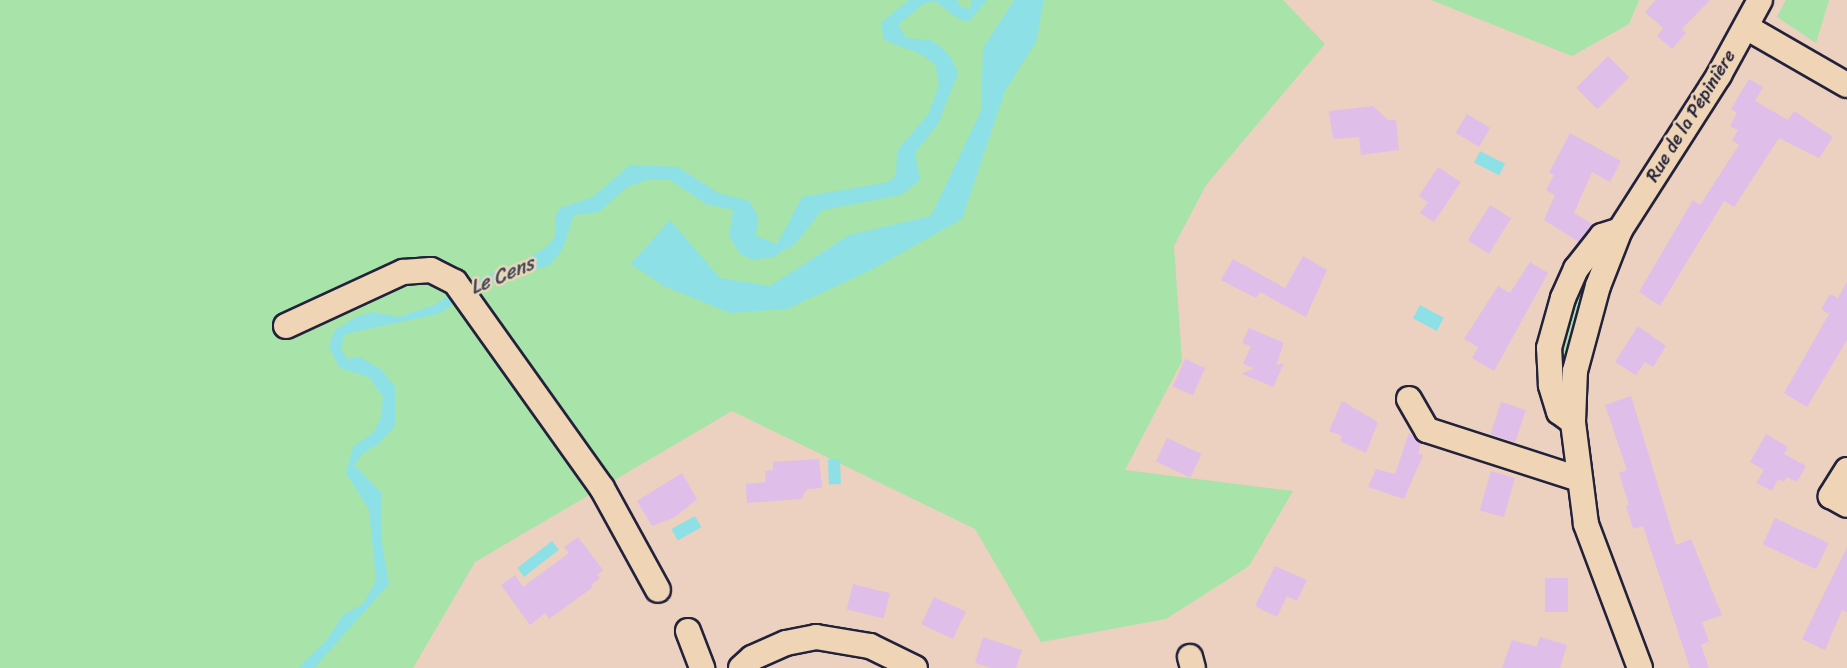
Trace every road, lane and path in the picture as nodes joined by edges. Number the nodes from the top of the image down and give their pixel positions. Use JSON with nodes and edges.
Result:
{"nodes":[{"id":1,"x":1760,"y":0,"type":"edge"},
{"id":2,"x":1746,"y":27,"type":"junction"},
{"id":3,"x":1847,"y":85,"type":"edge"},
{"id":4,"x":286,"y":326,"type":"dead end"},
{"id":5,"x":1409,"y":399,"type":"dead end"},
{"id":6,"x":1847,"y":470,"type":"edge"},
{"id":7,"x":1579,"y":479,"type":"junction"},
{"id":8,"x":1847,"y":505,"type":"edge"},
{"id":9,"x":658,"y":590,"type":"dead end"},
{"id":10,"x":688,"y":631,"type":"dead end"},
{"id":11,"x":702,"y":668,"type":"edge"},
{"id":12,"x":741,"y":668,"type":"edge"},
{"id":13,"x":915,"y":668,"type":"edge"},
{"id":14,"x":1640,"y":668,"type":"edge"}],
"edges":[{"from":1,"to":2,"type":"street","name":"Rue de la Pépinière"},
{"from":2,"to":3,"type":"street"},
{"from":2,"to":7,"type":"street","name":"Rue de la Pépinière"},
{"from":4,"to":9,"type":"street"},
{"from":5,"to":7,"type":"street"},
{"from":6,"to":8,"type":"street"},
{"from":7,"to":14,"type":"street","name":"Rue de la Pépinière"},
{"from":10,"to":11,"type":"street"},
{"from":12,"to":13,"type":"street"}]}
